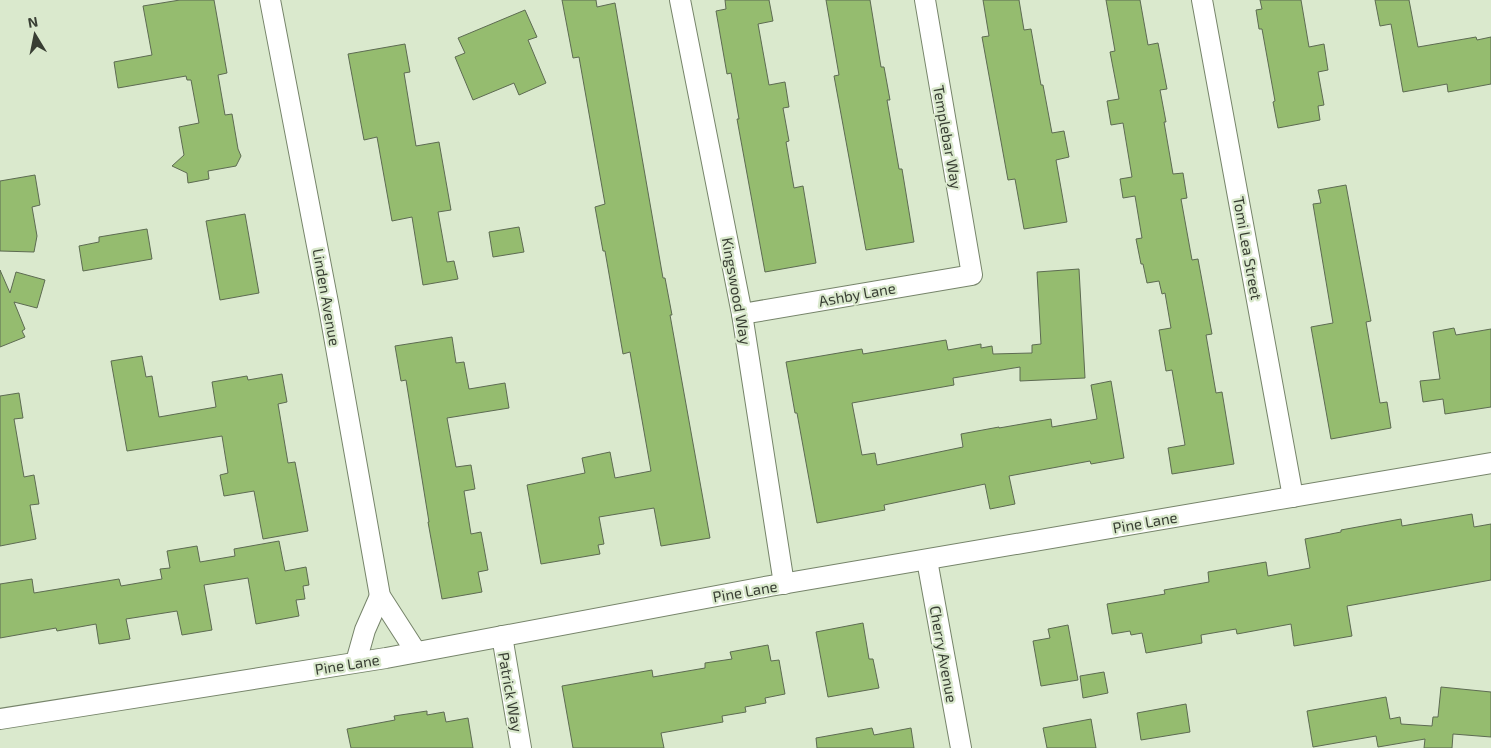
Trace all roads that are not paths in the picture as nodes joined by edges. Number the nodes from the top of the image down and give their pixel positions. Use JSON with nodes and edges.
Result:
{"nodes":[{"id":1,"x":270,"y":0,"type":"edge"},
{"id":2,"x":680,"y":0,"type":"edge"},
{"id":3,"x":925,"y":0,"type":"edge"},
{"id":4,"x":1202,"y":0,"type":"edge"},
{"id":5,"x":972,"y":275,"type":"joint"},
{"id":6,"x":742,"y":314,"type":"junction"},
{"id":7,"x":1491,"y":462,"type":"edge"},
{"id":8,"x":1293,"y":497,"type":"junction"},
{"id":9,"x":927,"y":560,"type":"junction"},
{"id":10,"x":784,"y":584,"type":"junction"},
{"id":11,"x":380,"y":596,"type":"junction"},
{"id":12,"x":502,"y":636,"type":"junction"},
{"id":13,"x":416,"y":652,"type":"junction"},
{"id":14,"x":356,"y":662,"type":"junction"},
{"id":15,"x":0,"y":719,"type":"edge"},
{"id":16,"x":521,"y":748,"type":"edge"},
{"id":17,"x":961,"y":748,"type":"edge"}],
"edges":[{"from":1,"to":11,"type":"street","name":"Linden Avenue"},
{"from":2,"to":6,"type":"street","name":"Kingswood Way"},
{"from":3,"to":5,"type":"street","name":"Templebar Way"},
{"from":4,"to":8,"type":"street","name":"Tomi Lea Street"},
{"from":5,"to":6,"type":"street","name":"Ashby Lane"},
{"from":6,"to":10,"type":"street","name":"Kingswood Way"},
{"from":7,"to":8,"type":"street","name":"Pine Lane"},
{"from":8,"to":9,"type":"street","name":"Pine Lane"},
{"from":9,"to":10,"type":"street","name":"Pine Lane"},
{"from":9,"to":17,"type":"street","name":"Cherry Avenue"},
{"from":10,"to":12,"type":"street","name":"Pine Lane"},
{"from":11,"to":13,"type":"street","name":"Linden Avenue"},
{"from":11,"to":14,"type":"street"},
{"from":12,"to":13,"type":"street","name":"Pine Lane"},
{"from":12,"to":16,"type":"street","name":"Patrick Way"},
{"from":13,"to":14,"type":"street","name":"Pine Lane"},
{"from":14,"to":15,"type":"street","name":"Pine Lane"}]}
